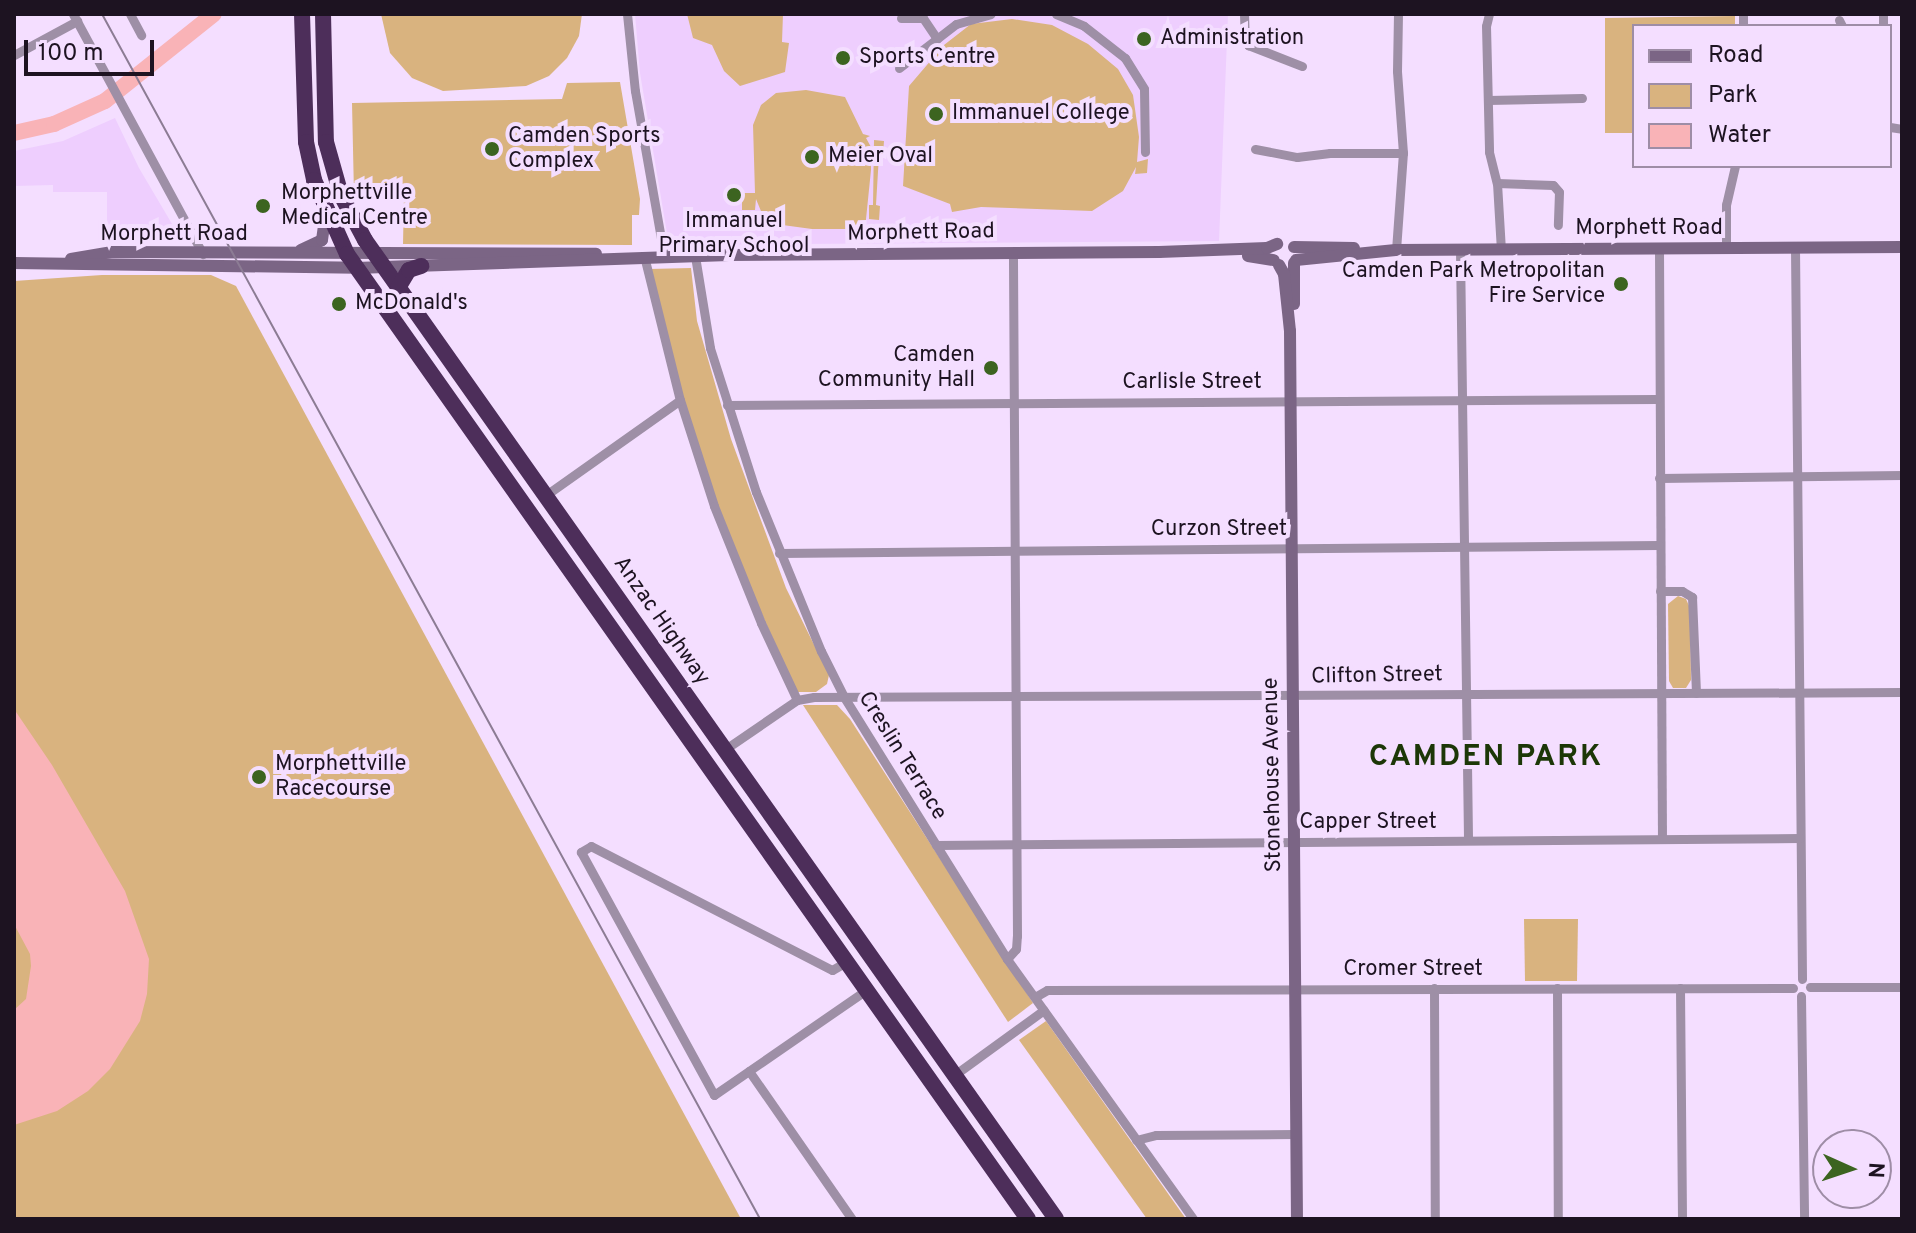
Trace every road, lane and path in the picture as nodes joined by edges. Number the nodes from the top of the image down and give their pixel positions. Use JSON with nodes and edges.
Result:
{"nodes":[{"id":1,"x":130,"y":14,"type":"edge"},
{"id":2,"x":302,"y":14,"type":"edge"},
{"id":3,"x":323,"y":14,"type":"edge"},
{"id":4,"x":627,"y":14,"type":"edge"},
{"id":5,"x":991,"y":14,"type":"edge"},
{"id":6,"x":1056,"y":14,"type":"edge"},
{"id":7,"x":1244,"y":14,"type":"edge"},
{"id":8,"x":1398,"y":14,"type":"edge"},
{"id":9,"x":1489,"y":14,"type":"edge"},
{"id":10,"x":75,"y":18,"type":"edge"},
{"id":11,"x":901,"y":18,"type":"dead end"},
{"id":12,"x":141,"y":35,"type":"dead end"},
{"id":13,"x":937,"y":39,"type":"junction"},
{"id":14,"x":14,"y":55,"type":"edge"},
{"id":15,"x":1302,"y":66,"type":"dead end"},
{"id":16,"x":899,"y":68,"type":"dead end"},
{"id":17,"x":323,"y":73,"type":"junction"},
{"id":18,"x":303,"y":75,"type":"junction"},
{"id":19,"x":1582,"y":98,"type":"dead end"},
{"id":20,"x":1488,"y":100,"type":"junction"},
{"id":21,"x":1255,"y":149,"type":"dead end"},
{"id":22,"x":1145,"y":152,"type":"dead end"},
{"id":23,"x":1403,"y":153,"type":"junction"},
{"id":24,"x":1735,"y":168,"type":"edge"},
{"id":25,"x":1497,"y":183,"type":"junction"},
{"id":26,"x":326,"y":213,"type":"junction"},
{"id":27,"x":1558,"y":225,"type":"dead end"},
{"id":28,"x":1277,"y":244,"type":"junction"},
{"id":29,"x":1902,"y":247,"type":"edge"},
{"id":30,"x":1795,"y":248,"type":"junction"},
{"id":31,"x":1726,"y":249,"type":"junction"},
{"id":32,"x":1396,"y":250,"type":"junction"},
{"id":33,"x":1460,"y":250,"type":"junction"},
{"id":34,"x":1501,"y":250,"type":"junction"},
{"id":35,"x":1659,"y":250,"type":"junction"},
{"id":36,"x":1201,"y":251,"type":"junction"},
{"id":37,"x":1013,"y":252,"type":"junction"},
{"id":38,"x":203,"y":254,"type":"junction"},
{"id":39,"x":286,"y":255,"type":"junction"},
{"id":40,"x":642,"y":256,"type":"junction"},
{"id":41,"x":664,"y":256,"type":"junction"},
{"id":42,"x":695,"y":256,"type":"junction"},
{"id":43,"x":1295,"y":256,"type":"junction"},
{"id":44,"x":379,"y":260,"type":"junction"},
{"id":45,"x":352,"y":261,"type":"junction"},
{"id":46,"x":14,"y":263,"type":"edge"},
{"id":47,"x":44,"y":263,"type":"junction"},
{"id":48,"x":1276,"y":263,"type":"junction"},
{"id":49,"x":421,"y":266,"type":"junction"},
{"id":50,"x":398,"y":288,"type":"junction"},
{"id":51,"x":1290,"y":331,"type":"junction"},
{"id":52,"x":1657,"y":399,"type":"junction"},
{"id":53,"x":680,"y":400,"type":"junction"},
{"id":54,"x":1462,"y":400,"type":"junction"},
{"id":55,"x":1290,"y":401,"type":"junction"},
{"id":56,"x":1014,"y":403,"type":"junction"},
{"id":57,"x":727,"y":405,"type":"junction"},
{"id":58,"x":1902,"y":475,"type":"edge"},
{"id":59,"x":1797,"y":477,"type":"junction"},
{"id":60,"x":1659,"y":478,"type":"junction"},
{"id":61,"x":546,"y":495,"type":"junction"},
{"id":62,"x":570,"y":530,"type":"junction"},
{"id":63,"x":1659,"y":545,"type":"junction"},
{"id":64,"x":1292,"y":548,"type":"junction"},
{"id":65,"x":1464,"y":548,"type":"junction"},
{"id":66,"x":1014,"y":549,"type":"junction"},
{"id":67,"x":779,"y":553,"type":"junction"},
{"id":68,"x":562,"y":559,"type":"junction"},
{"id":69,"x":597,"y":569,"type":"junction"},
{"id":70,"x":1660,"y":591,"type":"junction"},
{"id":71,"x":590,"y":597,"type":"junction"},
{"id":72,"x":1902,"y":692,"type":"edge"},
{"id":73,"x":1466,"y":693,"type":"junction"},
{"id":74,"x":1660,"y":693,"type":"junction"},
{"id":75,"x":1696,"y":693,"type":"junction"},
{"id":76,"x":1292,"y":694,"type":"junction"},
{"id":77,"x":1801,"y":695,"type":"junction"},
{"id":78,"x":844,"y":697,"type":"junction"},
{"id":79,"x":1015,"y":697,"type":"junction"},
{"id":80,"x":797,"y":700,"type":"junction"},
{"id":81,"x":724,"y":750,"type":"junction"},
{"id":82,"x":752,"y":790,"type":"junction"},
{"id":83,"x":771,"y":817,"type":"junction"},
{"id":84,"x":748,"y":818,"type":"junction"},
{"id":85,"x":760,"y":836,"type":"junction"},
{"id":86,"x":1800,"y":838,"type":"junction"},
{"id":87,"x":1662,"y":839,"type":"junction"},
{"id":88,"x":1468,"y":840,"type":"junction"},
{"id":89,"x":1294,"y":841,"type":"junction"},
{"id":90,"x":1016,"y":843,"type":"junction"},
{"id":91,"x":936,"y":845,"type":"junction"},
{"id":92,"x":1007,"y":959,"type":"junction"},
{"id":93,"x":846,"y":962,"type":"junction"},
{"id":94,"x":1802,"y":979,"type":"junction"},
{"id":95,"x":1810,"y":987,"type":"junction"},
{"id":96,"x":1902,"y":987,"type":"edge"},
{"id":97,"x":1295,"y":988,"type":"junction"},
{"id":98,"x":1434,"y":988,"type":"junction"},
{"id":99,"x":1557,"y":988,"type":"junction"},
{"id":100,"x":1680,"y":988,"type":"junction"},
{"id":101,"x":1793,"y":988,"type":"junction"},
{"id":102,"x":866,"y":990,"type":"junction"},
{"id":103,"x":1801,"y":996,"type":"junction"},
{"id":104,"x":1035,"y":997,"type":"junction"},
{"id":105,"x":903,"y":1005,"type":"junction"},
{"id":106,"x":1044,"y":1010,"type":"junction"},
{"id":107,"x":895,"y":1029,"type":"junction"},
{"id":108,"x":921,"y":1030,"type":"junction"},
{"id":109,"x":908,"y":1048,"type":"junction"},
{"id":110,"x":749,"y":1071,"type":"junction"},
{"id":111,"x":953,"y":1076,"type":"junction"},
{"id":112,"x":1296,"y":1134,"type":"junction"},
{"id":113,"x":1136,"y":1140,"type":"junction"},
{"id":114,"x":852,"y":1219,"type":"edge"},
{"id":115,"x":1028,"y":1219,"type":"edge"},
{"id":116,"x":1056,"y":1219,"type":"edge"},
{"id":117,"x":1193,"y":1219,"type":"edge"},
{"id":118,"x":1297,"y":1219,"type":"edge"},
{"id":119,"x":1435,"y":1219,"type":"edge"},
{"id":120,"x":1558,"y":1219,"type":"edge"},
{"id":121,"x":1682,"y":1219,"type":"edge"},
{"id":122,"x":1804,"y":1219,"type":"edge"}],
"edges":[{"from":1,"to":12,"type":"street"},
{"from":2,"to":18,"type":"highway","name":"Anzac Highway"},
{"from":3,"to":17,"type":"highway","name":"Anzac Highway"},
{"from":4,"to":41,"type":"street"},
{"from":5,"to":13,"type":"street"},
{"from":6,"to":22,"type":"street"},
{"from":7,"to":15,"type":"street"},
{"from":8,"to":23,"type":"street"},
{"from":9,"to":20,"type":"street"},
{"from":10,"to":14,"type":"street"},
{"from":10,"to":38,"type":"street"},
{"from":11,"to":13,"type":"street"},
{"from":13,"to":16,"type":"street"},
{"from":17,"to":18,"type":"highway"},
{"from":17,"to":44,"type":"highway","name":"Anzac Highway"},
{"from":18,"to":26,"type":"highway","name":"Anzac Highway"},
{"from":19,"to":20,"type":"street"},
{"from":20,"to":25,"type":"street"},
{"from":21,"to":23,"type":"street"},
{"from":23,"to":32,"type":"street"},
{"from":24,"to":31,"type":"street"},
{"from":25,"to":27,"type":"street"},
{"from":25,"to":34,"type":"street"},
{"from":26,"to":39,"type":"street"},
{"from":26,"to":45,"type":"highway","name":"Anzac Highway"},
{"from":28,"to":36,"type":"street","name":"Morphett Road"},
{"from":28,"to":43,"type":"street","name":"Morphett Road"},
{"from":28,"to":48,"type":"street"},
{"from":29,"to":30,"type":"street","name":"Morphett Road"},
{"from":30,"to":31,"type":"street","name":"Morphett Road"},
{"from":30,"to":59,"type":"street"},
{"from":31,"to":35,"type":"street","name":"Morphett Road"},
{"from":32,"to":33,"type":"street","name":"Morphett Road"},
{"from":32,"to":43,"type":"street","name":"Morphett Road"},
{"from":33,"to":34,"type":"street","name":"Morphett Road"},
{"from":33,"to":54,"type":"street"},
{"from":34,"to":35,"type":"street","name":"Morphett Road"},
{"from":35,"to":52,"type":"street"},
{"from":36,"to":37,"type":"street","name":"Morphett Road"},
{"from":36,"to":48,"type":"street","name":"Morphett Road"},
{"from":37,"to":42,"type":"street","name":"Morphett Road"},
{"from":37,"to":56,"type":"street"},
{"from":38,"to":39,"type":"street","name":"Morphett Road"},
{"from":38,"to":47,"type":"street","name":"Morphett Road"},
{"from":39,"to":45,"type":"street","name":"Morphett Road"},
{"from":40,"to":41,"type":"street","name":"Morphett Road"},
{"from":40,"to":44,"type":"street","name":"Morphett Road"},
{"from":40,"to":49,"type":"street","name":"Morphett Road"},
{"from":40,"to":53,"type":"street"},
{"from":41,"to":42,"type":"street","name":"Morphett Road"},
{"from":42,"to":57,"type":"street","name":"Creslin Terrace"},
{"from":43,"to":48,"type":"street","name":"Morphett Road"},
{"from":43,"to":51,"type":"street","name":"Stonehouse Avenue"},
{"from":44,"to":45,"type":"street","name":"Morphett Road"},
{"from":44,"to":49,"type":"street","name":"Morphett Road"},
{"from":44,"to":50,"type":"highway","name":"Anzac Highway"},
{"from":45,"to":47,"type":"street","name":"Morphett Road"},
{"from":45,"to":68,"type":"highway","name":"Anzac Highway"},
{"from":46,"to":47,"type":"street","name":"Morphett Road"},
{"from":48,"to":51,"type":"street","name":"Stonehouse Avenue"},
{"from":49,"to":50,"type":"highway"},
{"from":50,"to":61,"type":"highway","name":"Anzac Highway"},
{"from":51,"to":55,"type":"street","name":"Stonehouse Avenue"},
{"from":52,"to":54,"type":"street","name":"Carlisle Street"},
{"from":52,"to":60,"type":"street"},
{"from":53,"to":61,"type":"street"},
{"from":53,"to":80,"type":"street"},
{"from":54,"to":55,"type":"street","name":"Carlisle Street"},
{"from":54,"to":65,"type":"street"},
{"from":55,"to":56,"type":"street","name":"Carlisle Street"},
{"from":55,"to":64,"type":"street","name":"Stonehouse Avenue"},
{"from":56,"to":57,"type":"street","name":"Carlisle Street"},
{"from":56,"to":66,"type":"street"},
{"from":57,"to":67,"type":"street","name":"Creslin Terrace"},
{"from":58,"to":59,"type":"street"},
{"from":59,"to":60,"type":"street"},
{"from":59,"to":77,"type":"street"},
{"from":60,"to":63,"type":"street"},
{"from":61,"to":62,"type":"highway","name":"Anzac Highway"},
{"from":62,"to":68,"type":"highway"},
{"from":62,"to":69,"type":"highway","name":"Anzac Highway"},
{"from":63,"to":65,"type":"street","name":"Curzon Street"},
{"from":63,"to":70,"type":"street"},
{"from":64,"to":65,"type":"street","name":"Curzon Street"},
{"from":64,"to":66,"type":"street","name":"Curzon Street"},
{"from":64,"to":76,"type":"street","name":"Stonehouse Avenue"},
{"from":65,"to":73,"type":"street"},
{"from":66,"to":67,"type":"street","name":"Curzon Street"},
{"from":66,"to":79,"type":"street"},
{"from":67,"to":78,"type":"street","name":"Creslin Terrace"},
{"from":68,"to":71,"type":"highway","name":"Anzac Highway"},
{"from":69,"to":71,"type":"highway"},
{"from":69,"to":81,"type":"highway","name":"Anzac Highway"},
{"from":70,"to":74,"type":"street"},
{"from":70,"to":75,"type":"street"},
{"from":71,"to":84,"type":"highway","name":"Anzac Highway"},
{"from":72,"to":77,"type":"street","name":"Clifton Street"},
{"from":73,"to":74,"type":"street","name":"Clifton Street"},
{"from":73,"to":76,"type":"street","name":"Clifton Street"},
{"from":73,"to":88,"type":"street"},
{"from":74,"to":75,"type":"street","name":"Clifton Street"},
{"from":74,"to":87,"type":"street"},
{"from":75,"to":77,"type":"street","name":"Clifton Street"},
{"from":76,"to":79,"type":"street","name":"Clifton Street"},
{"from":76,"to":89,"type":"street","name":"Stonehouse Avenue"},
{"from":77,"to":86,"type":"street"},
{"from":78,"to":79,"type":"street","name":"Clifton Street"},
{"from":78,"to":80,"type":"street","name":"Clifton Street"},
{"from":78,"to":91,"type":"street","name":"Creslin Terrace"},
{"from":79,"to":90,"type":"street"},
{"from":80,"to":81,"type":"street"},
{"from":81,"to":82,"type":"highway","name":"Anzac Highway"},
{"from":82,"to":83,"type":"highway","name":"Anzac Highway"},
{"from":82,"to":84,"type":"highway"},
{"from":83,"to":85,"type":"highway"},
{"from":83,"to":105,"type":"highway","name":"Anzac Highway"},
{"from":84,"to":85,"type":"highway","name":"Anzac Highway"},
{"from":85,"to":93,"type":"highway","name":"Anzac Highway"},
{"from":86,"to":87,"type":"street","name":"Capper Street"},
{"from":86,"to":94,"type":"street"},
{"from":87,"to":88,"type":"street","name":"Capper Street"},
{"from":88,"to":89,"type":"street","name":"Capper Street"},
{"from":89,"to":90,"type":"street","name":"Capper Street"},
{"from":89,"to":97,"type":"street","name":"Stonehouse Avenue"},
{"from":90,"to":91,"type":"street","name":"Capper Street"},
{"from":90,"to":92,"type":"street"},
{"from":91,"to":92,"type":"street","name":"Creslin Terrace"},
{"from":92,"to":104,"type":"street","name":"Creslin Terrace"},
{"from":93,"to":102,"type":"highway","name":"Anzac Highway"},
{"from":93,"to":110,"type":"street"},
{"from":94,"to":95,"type":"street"},
{"from":94,"to":101,"type":"street"},
{"from":95,"to":96,"type":"street"},
{"from":95,"to":103,"type":"street"},
{"from":97,"to":98,"type":"street","name":"Cromer Street"},
{"from":97,"to":104,"type":"street","name":"Cromer Street"},
{"from":97,"to":112,"type":"street","name":"Stonehouse Avenue"},
{"from":98,"to":99,"type":"street","name":"Cromer Street"},
{"from":98,"to":119,"type":"street"},
{"from":99,"to":100,"type":"street","name":"Cromer Street"},
{"from":99,"to":120,"type":"street"},
{"from":100,"to":101,"type":"street","name":"Cromer Street"},
{"from":100,"to":121,"type":"street"},
{"from":101,"to":103,"type":"street"},
{"from":102,"to":107,"type":"highway","name":"Anzac Highway"},
{"from":102,"to":110,"type":"street"},
{"from":103,"to":122,"type":"street"},
{"from":104,"to":106,"type":"street","name":"Creslin Terrace"},
{"from":105,"to":107,"type":"highway"},
{"from":105,"to":108,"type":"highway","name":"Anzac Highway"},
{"from":106,"to":111,"type":"street"},
{"from":106,"to":113,"type":"street","name":"Creslin Terrace"},
{"from":107,"to":109,"type":"highway","name":"Anzac Highway"},
{"from":108,"to":109,"type":"highway"},
{"from":108,"to":111,"type":"highway","name":"Anzac Highway"},
{"from":109,"to":115,"type":"highway","name":"Anzac Highway"},
{"from":110,"to":114,"type":"street"},
{"from":111,"to":116,"type":"highway","name":"Anzac Highway"},
{"from":112,"to":113,"type":"street"},
{"from":112,"to":118,"type":"street","name":"Stonehouse Avenue"},
{"from":113,"to":117,"type":"street","name":"Creslin Terrace"}]}
